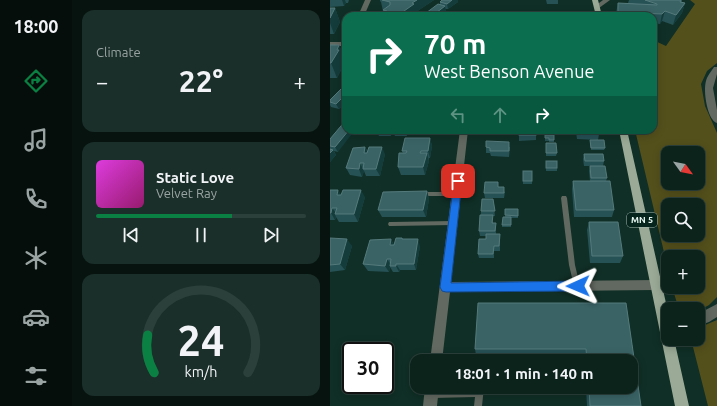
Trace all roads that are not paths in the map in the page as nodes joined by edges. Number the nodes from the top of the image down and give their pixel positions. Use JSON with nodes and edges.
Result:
{"nodes":[{"id":1,"x":368,"y":0,"type":"edge"},
{"id":2,"x":596,"y":0,"type":"edge"},
{"id":3,"x":600,"y":0,"type":"edge"},
{"id":4,"x":607,"y":0,"type":"edge"},
{"id":5,"x":597,"y":7,"type":"junction"},
{"id":6,"x":363,"y":12,"type":"edge"},
{"id":7,"x":598,"y":12,"type":"edge"},
{"id":8,"x":330,"y":44,"type":"edge"},
{"id":9,"x":342,"y":44,"type":"edge"},
{"id":10,"x":717,"y":69,"type":"edge"},
{"id":11,"x":717,"y":120,"type":"edge"},
{"id":12,"x":464,"y":134,"type":"edge"},
{"id":13,"x":624,"y":134,"type":"edge"},
{"id":14,"x":417,"y":194,"type":"edge"},
{"id":15,"x":457,"y":194,"type":"junction"},
{"id":16,"x":564,"y":198,"type":"dead end"},
{"id":17,"x":453,"y":223,"type":"junction"},
{"id":18,"x":391,"y":224,"type":"dead end"},
{"id":19,"x":656,"y":285,"type":"junction"},
{"id":20,"x":578,"y":286,"type":"junction"},
{"id":21,"x":446,"y":287,"type":"junction"},
{"id":22,"x":661,"y":302,"type":"edge"},
{"id":23,"x":717,"y":310,"type":"edge"},
{"id":24,"x":705,"y":318,"type":"edge"},
{"id":25,"x":671,"y":346,"type":"edge"},
{"id":26,"x":437,"y":354,"type":"edge"},
{"id":27,"x":447,"y":394,"type":"edge"},
{"id":28,"x":480,"y":394,"type":"edge"},
{"id":29,"x":431,"y":396,"type":"edge"},
{"id":30,"x":478,"y":406,"type":"edge"},
{"id":31,"x":682,"y":406,"type":"edge"}],
"edges":[{"from":1,"to":6,"type":"street"},
{"from":2,"to":5,"type":"main road"},
{"from":3,"to":5,"type":"street"},
{"from":4,"to":5,"type":"street"},
{"from":5,"to":7,"type":"main road"},
{"from":8,"to":9,"type":"street"},
{"from":10,"to":11,"type":"street"},
{"from":12,"to":15,"type":"street"},
{"from":13,"to":19,"type":"main road","number":"MN 5"},
{"from":14,"to":15,"type":"lane"},
{"from":15,"to":17,"type":"street"},
{"from":16,"to":20,"type":"lane"},
{"from":17,"to":18,"type":"lane"},
{"from":17,"to":21,"type":"street"},
{"from":19,"to":20,"type":"street"},
{"from":19,"to":22,"type":"main road","number":"MN 5"},
{"from":20,"to":21,"type":"street"},
{"from":21,"to":26,"type":"street"},
{"from":23,"to":24,"type":"street"},
{"from":25,"to":31,"type":"main road","number":"MN 5"},
{"from":27,"to":29,"type":"lane"},
{"from":28,"to":30,"type":"lane"}]}
